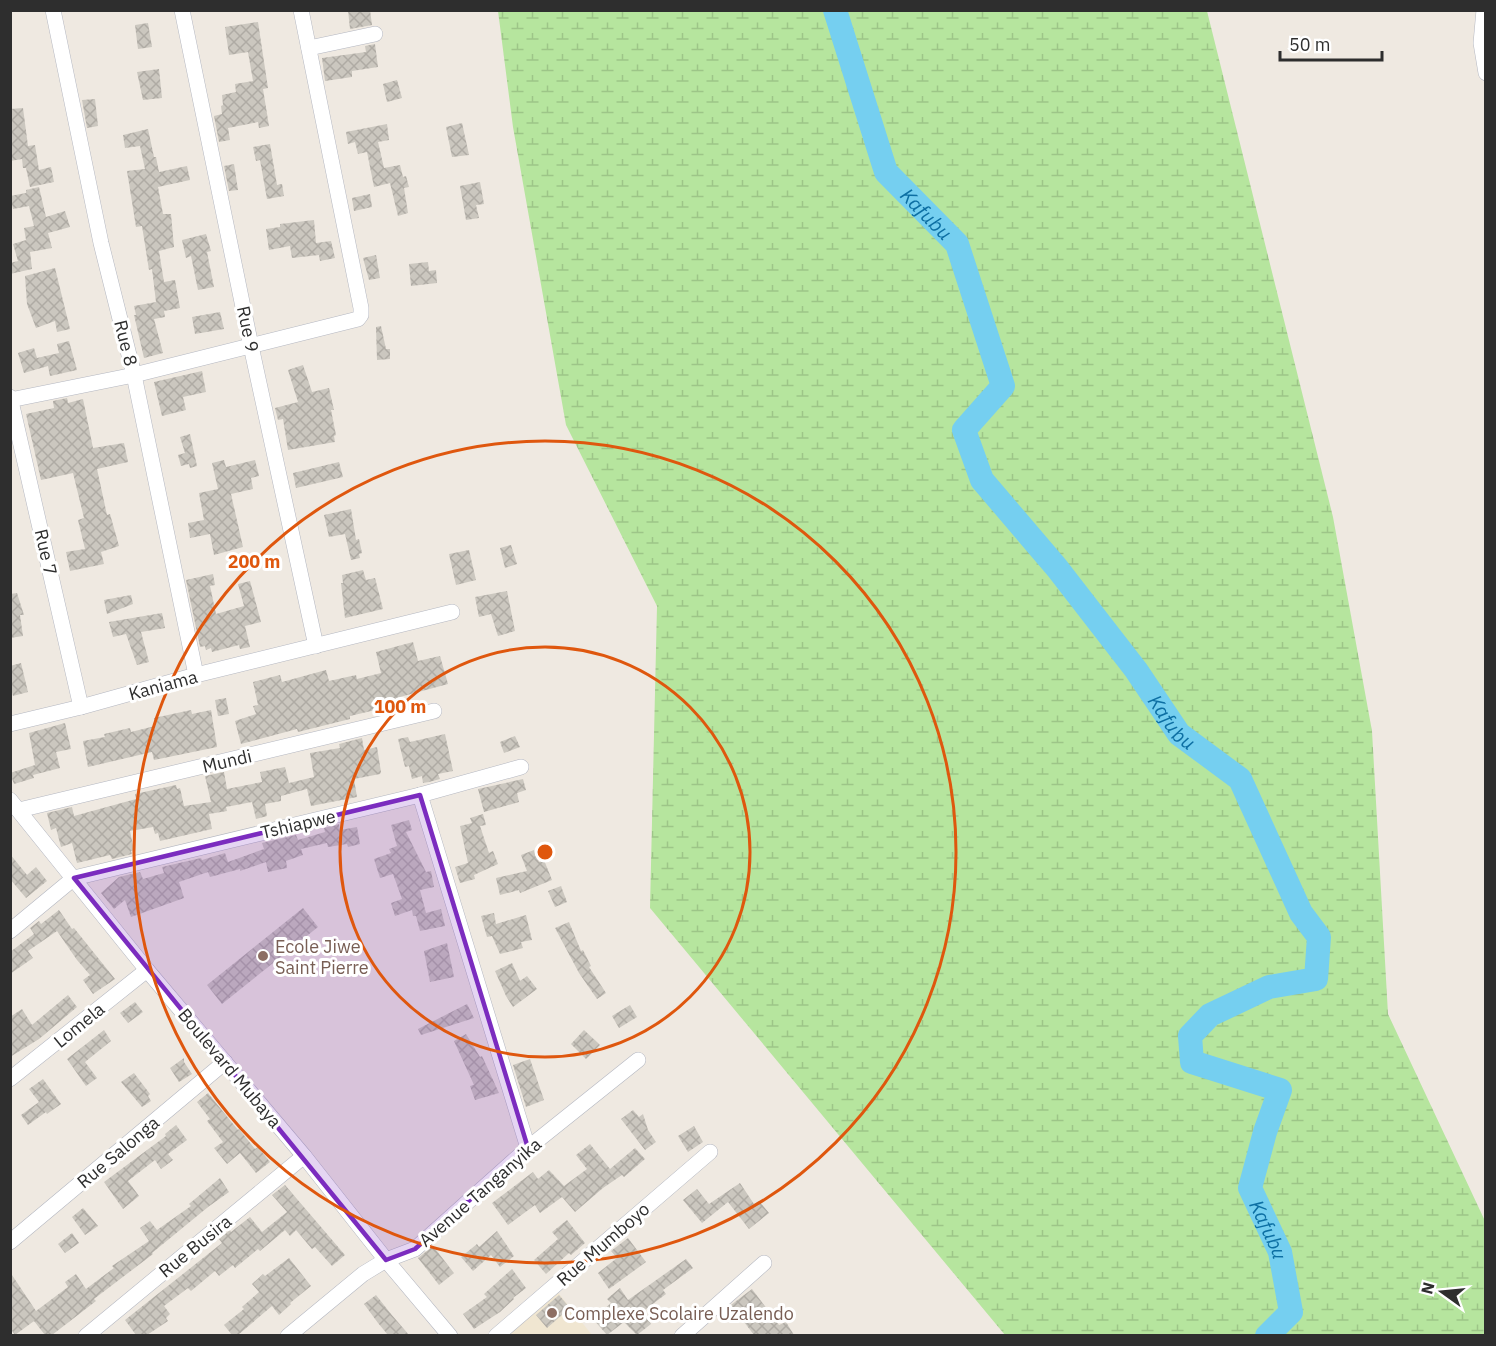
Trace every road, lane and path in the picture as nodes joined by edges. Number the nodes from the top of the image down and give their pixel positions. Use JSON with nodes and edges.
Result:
{"nodes":[{"id":1,"x":53,"y":10,"type":"edge"},
{"id":2,"x":182,"y":10,"type":"edge"},
{"id":3,"x":301,"y":10,"type":"edge"},
{"id":4,"x":1484,"y":10,"type":"edge"},
{"id":5,"x":1484,"y":27,"type":"edge"},
{"id":6,"x":375,"y":34,"type":"dead end"},
{"id":7,"x":309,"y":48,"type":"junction"},
{"id":8,"x":1485,"y":73,"type":"edge"},
{"id":9,"x":251,"y":346,"type":"junction"},
{"id":10,"x":134,"y":375,"type":"junction"},
{"id":11,"x":11,"y":399,"type":"edge"},
{"id":12,"x":452,"y":612,"type":"dead end"},
{"id":13,"x":316,"y":646,"type":"junction"},
{"id":14,"x":196,"y":675,"type":"junction"},
{"id":15,"x":81,"y":707,"type":"junction"},
{"id":16,"x":434,"y":711,"type":"dead end"},
{"id":17,"x":10,"y":724,"type":"edge"},
{"id":18,"x":521,"y":767,"type":"dead end"},
{"id":19,"x":420,"y":795,"type":"junction"},
{"id":20,"x":15,"y":805,"type":"edge"},
{"id":21,"x":74,"y":878,"type":"junction"},
{"id":22,"x":10,"y":931,"type":"edge"},
{"id":23,"x":147,"y":970,"type":"junction"},
{"id":24,"x":638,"y":1060,"type":"dead end"},
{"id":25,"x":225,"y":1062,"type":"junction"},
{"id":26,"x":10,"y":1079,"type":"edge"},
{"id":27,"x":528,"y":1148,"type":"junction"},
{"id":28,"x":710,"y":1152,"type":"dead end"},
{"id":29,"x":304,"y":1156,"type":"junction"},
{"id":30,"x":10,"y":1242,"type":"edge"},
{"id":31,"x":386,"y":1260,"type":"junction"},
{"id":32,"x":764,"y":1263,"type":"dead end"},
{"id":33,"x":86,"y":1335,"type":"edge"},
{"id":34,"x":288,"y":1335,"type":"edge"},
{"id":35,"x":450,"y":1335,"type":"edge"},
{"id":36,"x":496,"y":1335,"type":"edge"},
{"id":37,"x":682,"y":1335,"type":"edge"}],
"edges":[{"from":1,"to":10,"type":"street","name":"Rue 8"},
{"from":2,"to":9,"type":"street","name":"Rue 9"},
{"from":3,"to":7,"type":"street"},
{"from":4,"to":5,"type":"street"},
{"from":5,"to":8,"type":"street"},
{"from":6,"to":7,"type":"street"},
{"from":7,"to":9,"type":"street"},
{"from":9,"to":10,"type":"street"},
{"from":9,"to":13,"type":"street","name":"Rue 9"},
{"from":10,"to":11,"type":"street"},
{"from":10,"to":14,"type":"street","name":"Rue 8"},
{"from":11,"to":15,"type":"street","name":"Rue 7"},
{"from":12,"to":13,"type":"street","name":"Kaniama"},
{"from":13,"to":14,"type":"street","name":"Kaniama"},
{"from":14,"to":15,"type":"street","name":"Kaniama"},
{"from":15,"to":17,"type":"street","name":"Kaniama"},
{"from":16,"to":20,"type":"street","name":"Mundi"},
{"from":18,"to":19,"type":"street","name":"Tshiapwe"},
{"from":19,"to":21,"type":"street","name":"Tshiapwe"},
{"from":19,"to":27,"type":"street"},
{"from":20,"to":21,"type":"street","name":"Boulevard Mubaya"},
{"from":21,"to":22,"type":"street"},
{"from":21,"to":23,"type":"street","name":"Boulevard Mubaya"},
{"from":23,"to":25,"type":"street","name":"Boulevard Mubaya"},
{"from":23,"to":26,"type":"street","name":"Lomela"},
{"from":24,"to":27,"type":"street","name":"Avenue Tanganyika"},
{"from":25,"to":29,"type":"street","name":"Boulevard Mubaya"},
{"from":25,"to":30,"type":"street","name":"Rue Salonga"},
{"from":27,"to":31,"type":"street","name":"Avenue Tanganyika"},
{"from":28,"to":36,"type":"street","name":"Rue Mumboyo"},
{"from":29,"to":31,"type":"street","name":"Boulevard Mubaya"},
{"from":29,"to":33,"type":"street","name":"Rue Busira"},
{"from":31,"to":34,"type":"street","name":"Avenue Tanganyika"},
{"from":31,"to":35,"type":"street","name":"Boulevard Mubaya"},
{"from":32,"to":37,"type":"street"}]}
